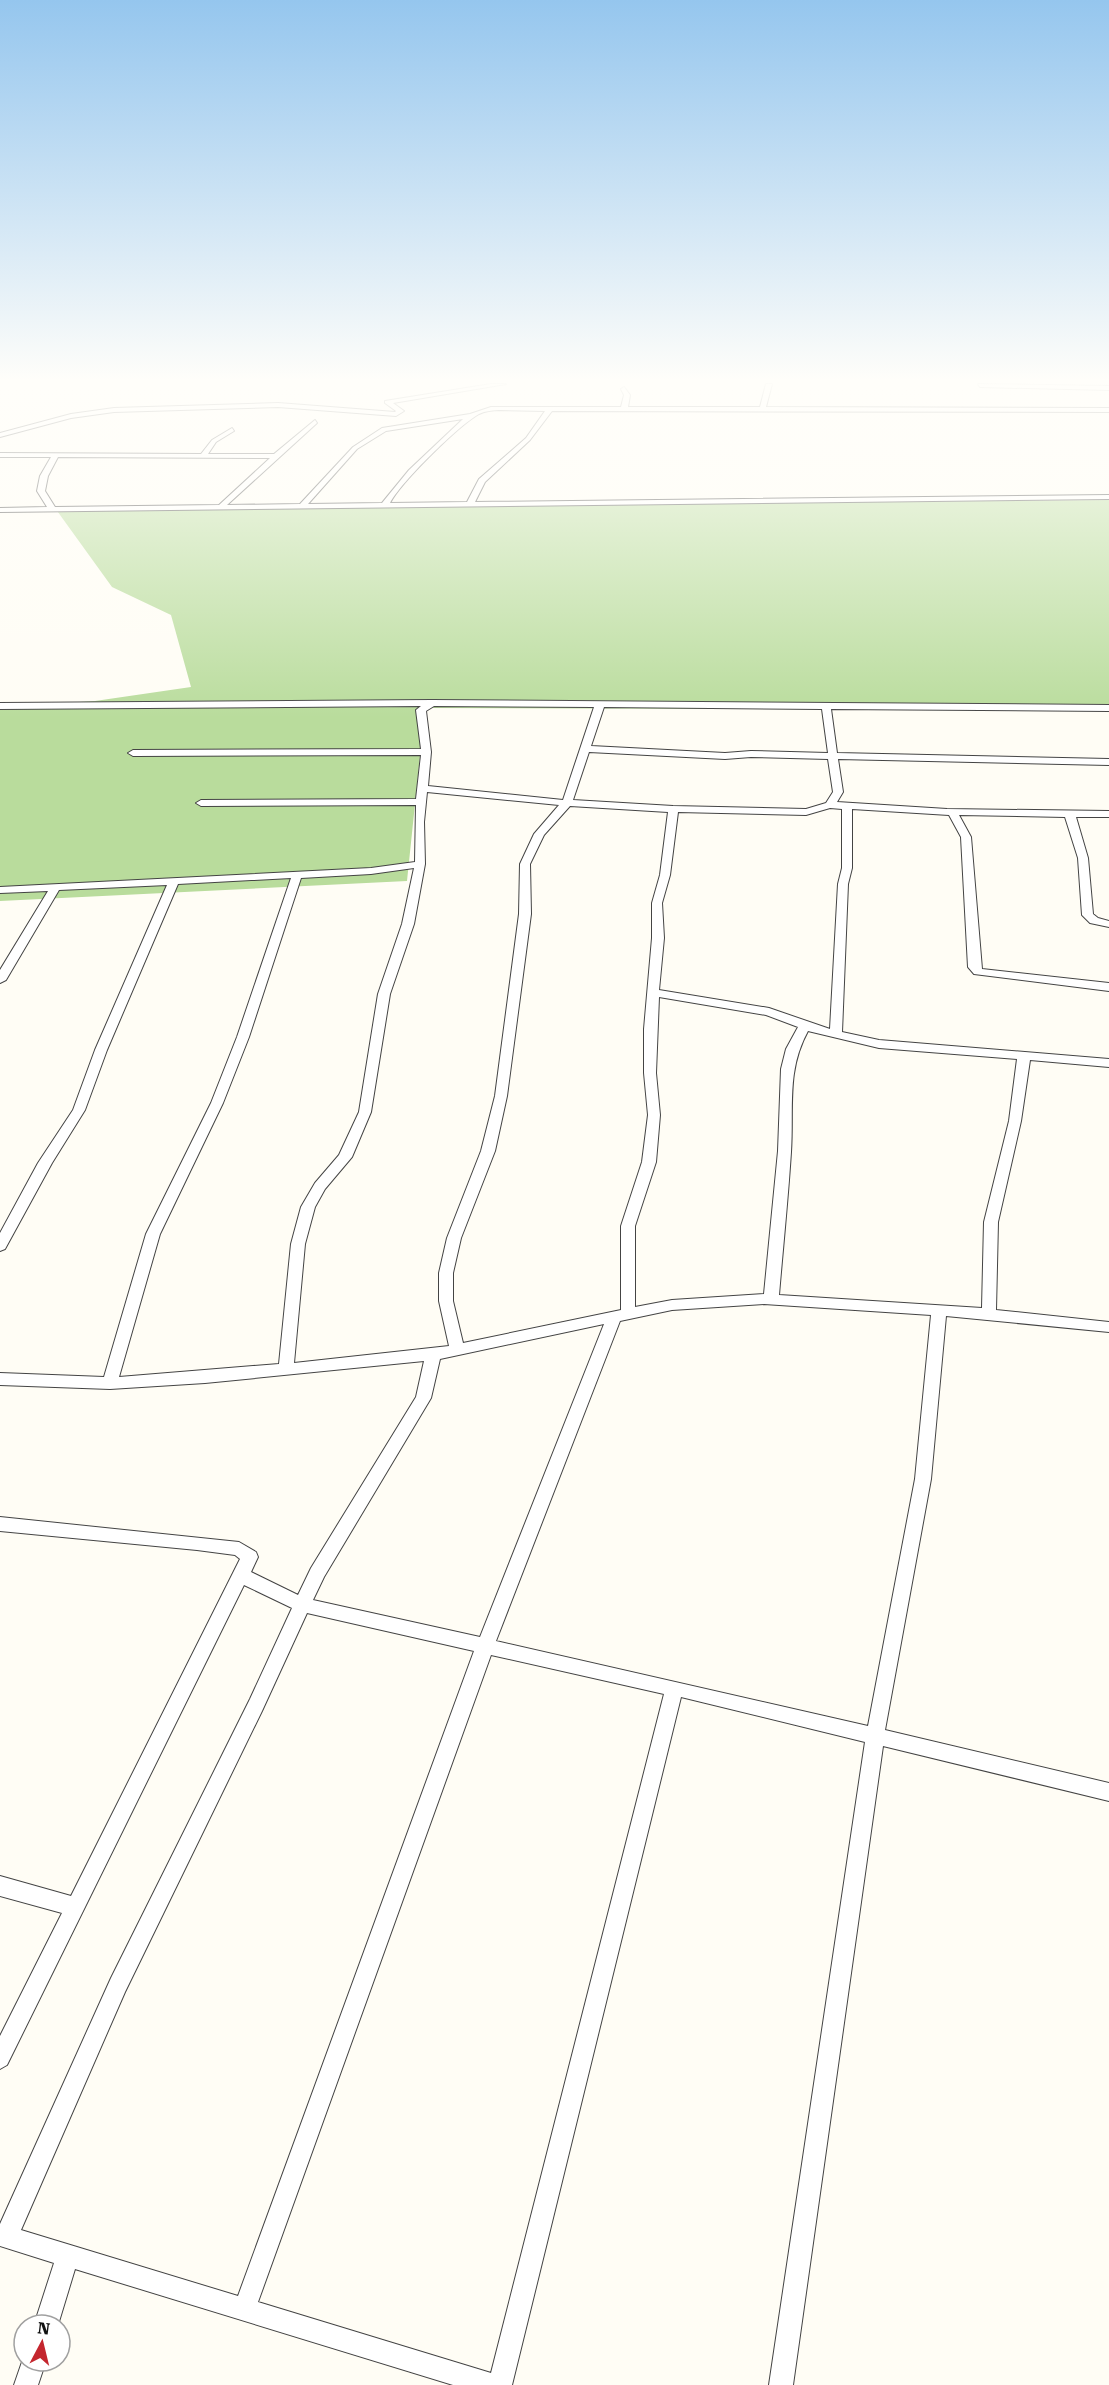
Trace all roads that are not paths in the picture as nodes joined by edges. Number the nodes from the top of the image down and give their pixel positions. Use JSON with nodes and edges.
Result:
{"nodes":[{"id":1,"x":44,"y":495,"type":"edge"},
{"id":2,"x":232,"y":495,"type":"edge"},
{"id":3,"x":312,"y":495,"type":"edge"},
{"id":4,"x":388,"y":495,"type":"edge"},
{"id":5,"x":475,"y":495,"type":"edge"},
{"id":6,"x":1109,"y":497,"type":"edge"},
{"id":7,"x":385,"y":504,"type":"junction"},
{"id":8,"x":470,"y":504,"type":"junction"},
{"id":9,"x":302,"y":506,"type":"junction"},
{"id":10,"x":222,"y":507,"type":"junction"},
{"id":11,"x":52,"y":509,"type":"junction"},
{"id":12,"x":0,"y":510,"type":"edge"},
{"id":13,"x":432,"y":703,"type":"junction"},
{"id":14,"x":600,"y":704,"type":"junction"},
{"id":15,"x":0,"y":706,"type":"edge"},
{"id":16,"x":826,"y":706,"type":"junction"},
{"id":17,"x":1109,"y":708,"type":"edge"},
{"id":18,"x":586,"y":748,"type":"junction"},
{"id":19,"x":426,"y":752,"type":"junction"},
{"id":20,"x":133,"y":753,"type":"dead end"},
{"id":21,"x":834,"y":756,"type":"junction"},
{"id":22,"x":1109,"y":762,"type":"edge"},
{"id":23,"x":423,"y":789,"type":"junction"},
{"id":24,"x":422,"y":802,"type":"junction"},
{"id":25,"x":201,"y":803,"type":"dead end"},
{"id":26,"x":567,"y":803,"type":"junction"},
{"id":27,"x":830,"y":806,"type":"junction"},
{"id":28,"x":847,"y":807,"type":"junction"},
{"id":29,"x":673,"y":809,"type":"junction"},
{"id":30,"x":952,"y":812,"type":"junction"},
{"id":31,"x":1069,"y":812,"type":"junction"},
{"id":32,"x":1109,"y":814,"type":"edge"},
{"id":33,"x":420,"y":864,"type":"junction"},
{"id":34,"x":297,"y":875,"type":"junction"},
{"id":35,"x":174,"y":880,"type":"junction"},
{"id":36,"x":56,"y":887,"type":"junction"},
{"id":37,"x":0,"y":890,"type":"edge"},
{"id":38,"x":1109,"y":924,"type":"edge"},
{"id":39,"x":0,"y":980,"type":"edge"},
{"id":40,"x":1109,"y":987,"type":"edge"},
{"id":41,"x":653,"y":993,"type":"junction"},
{"id":42,"x":805,"y":1026,"type":"junction"},
{"id":43,"x":836,"y":1034,"type":"junction"},
{"id":44,"x":1024,"y":1056,"type":"junction"},
{"id":45,"x":1109,"y":1063,"type":"edge"},
{"id":46,"x":0,"y":1245,"type":"edge"},
{"id":47,"x":771,"y":1299,"type":"junction"},
{"id":48,"x":939,"y":1310,"type":"junction"},
{"id":49,"x":989,"y":1314,"type":"junction"},
{"id":50,"x":621,"y":1317,"type":"junction"},
{"id":51,"x":1109,"y":1327,"type":"edge"},
{"id":52,"x":457,"y":1351,"type":"junction"},
{"id":53,"x":433,"y":1355,"type":"junction"},
{"id":54,"x":286,"y":1368,"type":"junction"},
{"id":55,"x":0,"y":1379,"type":"edge"},
{"id":56,"x":110,"y":1383,"type":"junction"},
{"id":57,"x":0,"y":1524,"type":"edge"},
{"id":58,"x":242,"y":1576,"type":"junction"},
{"id":59,"x":302,"y":1605,"type":"junction"},
{"id":60,"x":485,"y":1646,"type":"junction"},
{"id":61,"x":674,"y":1688,"type":"junction"},
{"id":62,"x":875,"y":1736,"type":"junction"},
{"id":63,"x":1109,"y":1792,"type":"edge"},
{"id":64,"x":0,"y":1886,"type":"edge"},
{"id":65,"x":76,"y":1907,"type":"junction"},
{"id":66,"x":0,"y":2058,"type":"edge"},
{"id":67,"x":3,"y":2236,"type":"edge"},
{"id":68,"x":68,"y":2256,"type":"junction"},
{"id":69,"x":244,"y":2310,"type":"junction"},
{"id":70,"x":50,"y":2313,"type":"edge"},
{"id":71,"x":492,"y":2385,"type":"edge"},
{"id":72,"x":500,"y":2385,"type":"edge"},
{"id":73,"x":781,"y":2385,"type":"edge"}],
"edges":[{"from":1,"to":11,"type":"street"},
{"from":2,"to":10,"type":"street"},
{"from":3,"to":9,"type":"street"},
{"from":4,"to":7,"type":"street"},
{"from":5,"to":8,"type":"street"},
{"from":6,"to":8,"type":"street"},
{"from":7,"to":8,"type":"street"},
{"from":7,"to":9,"type":"street"},
{"from":9,"to":10,"type":"street"},
{"from":10,"to":11,"type":"street"},
{"from":11,"to":12,"type":"street"},
{"from":13,"to":14,"type":"street"},
{"from":13,"to":15,"type":"street"},
{"from":13,"to":19,"type":"street"},
{"from":14,"to":16,"type":"street"},
{"from":14,"to":18,"type":"street"},
{"from":16,"to":17,"type":"street"},
{"from":16,"to":21,"type":"street"},
{"from":18,"to":21,"type":"street"},
{"from":18,"to":26,"type":"street"},
{"from":19,"to":20,"type":"street"},
{"from":19,"to":23,"type":"street"},
{"from":21,"to":22,"type":"street"},
{"from":21,"to":27,"type":"street"},
{"from":23,"to":24,"type":"street"},
{"from":23,"to":26,"type":"street"},
{"from":24,"to":25,"type":"street"},
{"from":24,"to":33,"type":"street"},
{"from":26,"to":29,"type":"street"},
{"from":26,"to":52,"type":"street"},
{"from":27,"to":28,"type":"street"},
{"from":27,"to":29,"type":"street"},
{"from":28,"to":30,"type":"street"},
{"from":28,"to":43,"type":"street"},
{"from":29,"to":41,"type":"street"},
{"from":30,"to":31,"type":"street"},
{"from":30,"to":40,"type":"street"},
{"from":31,"to":32,"type":"street"},
{"from":31,"to":38,"type":"street"},
{"from":33,"to":34,"type":"street"},
{"from":33,"to":54,"type":"street"},
{"from":34,"to":35,"type":"street"},
{"from":34,"to":56,"type":"street"},
{"from":35,"to":36,"type":"street"},
{"from":35,"to":46,"type":"street"},
{"from":36,"to":37,"type":"street"},
{"from":36,"to":39,"type":"street"},
{"from":41,"to":42,"type":"street"},
{"from":41,"to":50,"type":"street"},
{"from":42,"to":43,"type":"street"},
{"from":42,"to":47,"type":"street"},
{"from":43,"to":44,"type":"street"},
{"from":44,"to":45,"type":"street"},
{"from":44,"to":49,"type":"street"},
{"from":47,"to":48,"type":"street"},
{"from":47,"to":50,"type":"street"},
{"from":48,"to":49,"type":"street"},
{"from":48,"to":62,"type":"street"},
{"from":49,"to":51,"type":"street"},
{"from":50,"to":52,"type":"street"},
{"from":50,"to":60,"type":"street"},
{"from":52,"to":53,"type":"street"},
{"from":53,"to":54,"type":"street"},
{"from":53,"to":59,"type":"street"},
{"from":54,"to":56,"type":"street"},
{"from":55,"to":56,"type":"street"},
{"from":57,"to":58,"type":"street"},
{"from":58,"to":59,"type":"street"},
{"from":58,"to":65,"type":"street"},
{"from":59,"to":60,"type":"street"},
{"from":59,"to":67,"type":"street"},
{"from":60,"to":61,"type":"street"},
{"from":60,"to":69,"type":"street"},
{"from":61,"to":62,"type":"street"},
{"from":61,"to":72,"type":"street"},
{"from":62,"to":63,"type":"street"},
{"from":62,"to":73,"type":"street"},
{"from":64,"to":65,"type":"street"},
{"from":65,"to":66,"type":"street"},
{"from":67,"to":68,"type":"street"},
{"from":68,"to":69,"type":"street"},
{"from":68,"to":70,"type":"street"},
{"from":69,"to":71,"type":"street"}]}
